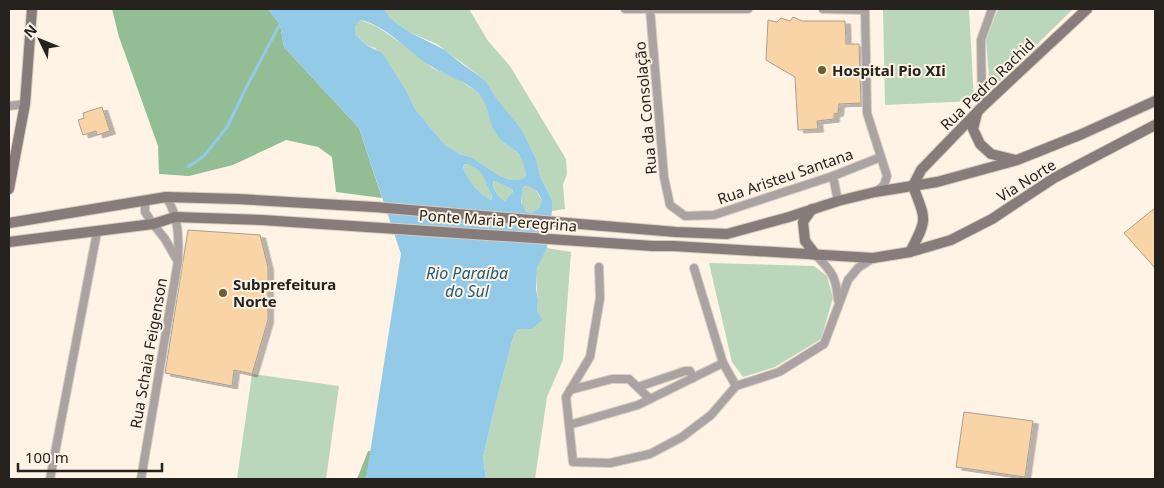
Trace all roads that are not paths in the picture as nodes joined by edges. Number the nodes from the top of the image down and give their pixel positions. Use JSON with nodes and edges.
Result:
{"nodes":[{"id":1,"x":32,"y":9,"type":"edge"},
{"id":2,"x":625,"y":9,"type":"edge"},
{"id":3,"x":650,"y":9,"type":"edge"},
{"id":4,"x":748,"y":9,"type":"edge"},
{"id":5,"x":823,"y":9,"type":"edge"},
{"id":6,"x":865,"y":9,"type":"edge"},
{"id":7,"x":992,"y":9,"type":"edge"},
{"id":8,"x":1088,"y":9,"type":"edge"},
{"id":9,"x":1155,"y":101,"type":"edge"},
{"id":10,"x":25,"y":104,"type":"junction"},
{"id":11,"x":9,"y":106,"type":"edge"},
{"id":12,"x":979,"y":110,"type":"junction"},
{"id":13,"x":1155,"y":125,"type":"edge"},
{"id":14,"x":881,"y":157,"type":"junction"},
{"id":15,"x":1016,"y":160,"type":"junction"},
{"id":16,"x":833,"y":176,"type":"junction"},
{"id":17,"x":913,"y":186,"type":"junction"},
{"id":18,"x":9,"y":189,"type":"edge"},
{"id":19,"x":875,"y":192,"type":"junction"},
{"id":20,"x":166,"y":197,"type":"junction"},
{"id":21,"x":146,"y":200,"type":"junction"},
{"id":22,"x":838,"y":201,"type":"junction"},
{"id":23,"x":670,"y":205,"type":"joint"},
{"id":24,"x":812,"y":209,"type":"junction"},
{"id":25,"x":175,"y":217,"type":"junction"},
{"id":26,"x":9,"y":223,"type":"edge"},
{"id":27,"x":153,"y":224,"type":"junction"},
{"id":28,"x":97,"y":232,"type":"junction"},
{"id":29,"x":9,"y":242,"type":"edge"},
{"id":30,"x":910,"y":252,"type":"junction"},
{"id":31,"x":816,"y":255,"type":"junction"},
{"id":32,"x":873,"y":258,"type":"junction"},
{"id":33,"x":178,"y":261,"type":"junction"},
{"id":34,"x":599,"y":267,"type":"dead end"},
{"id":35,"x":694,"y":268,"type":"dead end"},
{"id":36,"x":838,"y":302,"type":"junction"},
{"id":37,"x":723,"y":363,"type":"junction"},
{"id":38,"x":693,"y":378,"type":"junction"},
{"id":39,"x":736,"y":386,"type":"junction"},
{"id":40,"x":638,"y":387,"type":"junction"},
{"id":41,"x":570,"y":390,"type":"junction"},
{"id":42,"x":650,"y":399,"type":"junction"},
{"id":43,"x":568,"y":425,"type":"junction"},
{"id":44,"x":50,"y":479,"type":"edge"},
{"id":45,"x":141,"y":479,"type":"edge"}],
"edges":[{"from":1,"to":10,"type":"main road"},
{"from":2,"to":3,"type":"street"},
{"from":3,"to":4,"type":"street"},
{"from":3,"to":23,"type":"street","name":"Rua da Consolação"},
{"from":5,"to":6,"type":"street"},
{"from":6,"to":14,"type":"street"},
{"from":7,"to":12,"type":"street"},
{"from":8,"to":12,"type":"main road","name":"Rua Pedro Rachid"},
{"from":9,"to":15,"type":"main road","name":"Via Norte"},
{"from":10,"to":11,"type":"street"},
{"from":10,"to":18,"type":"main road"},
{"from":12,"to":15,"type":"main road"},
{"from":12,"to":17,"type":"main road","name":"Rua Pedro Rachid"},
{"from":13,"to":30,"type":"main road","name":"Via Norte"},
{"from":14,"to":16,"type":"street","name":"Rua Aristeu Santana"},
{"from":14,"to":19,"type":"street"},
{"from":15,"to":17,"type":"main road","name":"Via Norte"},
{"from":16,"to":22,"type":"street"},
{"from":16,"to":23,"type":"street","name":"Rua Aristeu Santana"},
{"from":17,"to":19,"type":"main road","name":"Via Norte"},
{"from":17,"to":30,"type":"main road"},
{"from":19,"to":22,"type":"main road","name":"Via Norte"},
{"from":20,"to":21,"type":"main road","name":"Ponte Maria Peregrina"},
{"from":20,"to":24,"type":"main road","name":"Ponte Maria Peregrina"},
{"from":20,"to":25,"type":"street","name":"Rua Schaia Feigenson"},
{"from":21,"to":26,"type":"main road","name":"Ponte Maria Peregrina"},
{"from":21,"to":27,"type":"street","name":"Rua Schaia Feigenson"},
{"from":22,"to":24,"type":"main road","name":"Via Norte"},
{"from":24,"to":31,"type":"main road"},
{"from":25,"to":27,"type":"main road","name":"Ponte Maria Peregrina"},
{"from":25,"to":31,"type":"main road","name":"Ponte Maria Peregrina"},
{"from":25,"to":33,"type":"street","name":"Rua Schaia Feigenson"},
{"from":27,"to":28,"type":"main road","name":"Ponte Maria Peregrina"},
{"from":27,"to":33,"type":"street","name":"Rua Schaia Feigenson"},
{"from":28,"to":29,"type":"main road","name":"Ponte Maria Peregrina"},
{"from":28,"to":44,"type":"street"},
{"from":30,"to":32,"type":"main road","name":"Via Norte"},
{"from":31,"to":32,"type":"main road","name":"Via Norte"},
{"from":31,"to":36,"type":"street"},
{"from":32,"to":36,"type":"street"},
{"from":33,"to":45,"type":"street","name":"Rua Schaia Feigenson"},
{"from":34,"to":41,"type":"street"},
{"from":35,"to":37,"type":"street"},
{"from":36,"to":39,"type":"street"},
{"from":37,"to":38,"type":"street"},
{"from":37,"to":39,"type":"street"},
{"from":38,"to":40,"type":"street"},
{"from":38,"to":42,"type":"street"},
{"from":39,"to":43,"type":"street"},
{"from":40,"to":41,"type":"street"},
{"from":40,"to":42,"type":"street"},
{"from":41,"to":43,"type":"street"},
{"from":42,"to":43,"type":"street"}]}
